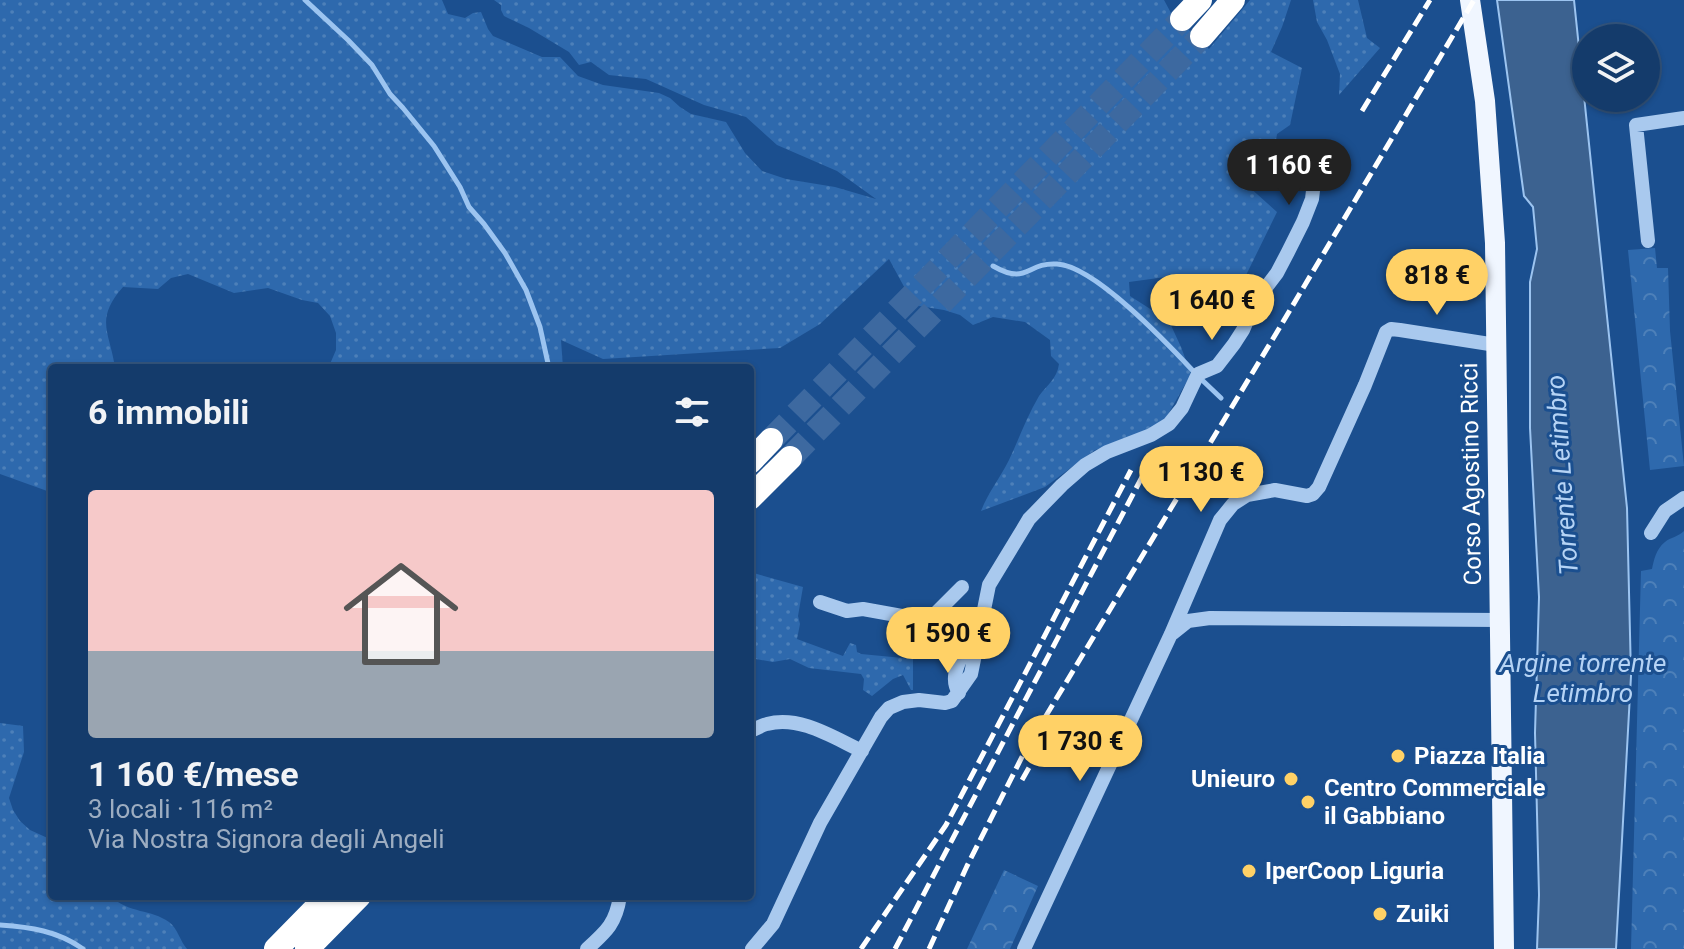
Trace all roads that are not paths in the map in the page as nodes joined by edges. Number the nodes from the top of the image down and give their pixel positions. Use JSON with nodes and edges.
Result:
{"nodes":[{"id":1,"x":1200,"y":0,"type":"edge"},
{"id":2,"x":1233,"y":0,"type":"edge"},
{"id":3,"x":1470,"y":0,"type":"edge"},
{"id":4,"x":1182,"y":19,"type":"tunnel mouth"},
{"id":5,"x":1202,"y":36,"type":"tunnel mouth"},
{"id":6,"x":1684,"y":118,"type":"edge"},
{"id":7,"x":1318,"y":148,"type":"dead end"},
{"id":8,"x":1648,"y":241,"type":"dead end"},
{"id":9,"x":1496,"y":345,"type":"junction"},
{"id":10,"x":771,"y":440,"type":"tunnel mouth"},
{"id":11,"x":754,"y":458,"type":"edge"},
{"id":12,"x":790,"y":458,"type":"tunnel mouth"},
{"id":13,"x":754,"y":494,"type":"edge"},
{"id":14,"x":1684,"y":498,"type":"edge"},
{"id":15,"x":1651,"y":533,"type":"dead end"},
{"id":16,"x":962,"y":587,"type":"dead end"},
{"id":17,"x":820,"y":602,"type":"dead end"},
{"id":18,"x":1500,"y":620,"type":"junction"},
{"id":19,"x":935,"y":622,"type":"junction"},
{"id":20,"x":1171,"y":634,"type":"junction"},
{"id":21,"x":959,"y":693,"type":"junction"},
{"id":22,"x":754,"y":729,"type":"edge"},
{"id":23,"x":862,"y":751,"type":"junction"},
{"id":24,"x":324,"y":900,"type":"edge"},
{"id":25,"x":355,"y":900,"type":"edge"},
{"id":26,"x":619,"y":900,"type":"edge"},
{"id":27,"x":276,"y":949,"type":"edge"},
{"id":28,"x":307,"y":949,"type":"edge"},
{"id":29,"x":587,"y":949,"type":"edge"},
{"id":30,"x":752,"y":949,"type":"edge"},
{"id":31,"x":1024,"y":949,"type":"edge"},
{"id":32,"x":1504,"y":949,"type":"edge"}],
"edges":[{"from":1,"to":4,"type":"highway"},
{"from":2,"to":5,"type":"highway"},
{"from":3,"to":9,"type":"main road","name":"Corso Agostino Ricci"},
{"from":6,"to":8,"type":"street"},
{"from":7,"to":21,"type":"street"},
{"from":9,"to":18,"type":"main road","name":"Corso Agostino Ricci"},
{"from":9,"to":20,"type":"street"},
{"from":10,"to":11,"type":"highway"},
{"from":12,"to":13,"type":"highway"},
{"from":14,"to":15,"type":"street"},
{"from":16,"to":19,"type":"street"},
{"from":17,"to":19,"type":"street"},
{"from":18,"to":20,"type":"street"},
{"from":18,"to":32,"type":"main road","name":"Corso Agostino Ricci"},
{"from":19,"to":21,"type":"street"},
{"from":20,"to":31,"type":"street"},
{"from":21,"to":23,"type":"street"},
{"from":22,"to":23,"type":"street"},
{"from":23,"to":30,"type":"street"},
{"from":24,"to":27,"type":"highway"},
{"from":25,"to":28,"type":"highway"},
{"from":26,"to":29,"type":"street"}]}
